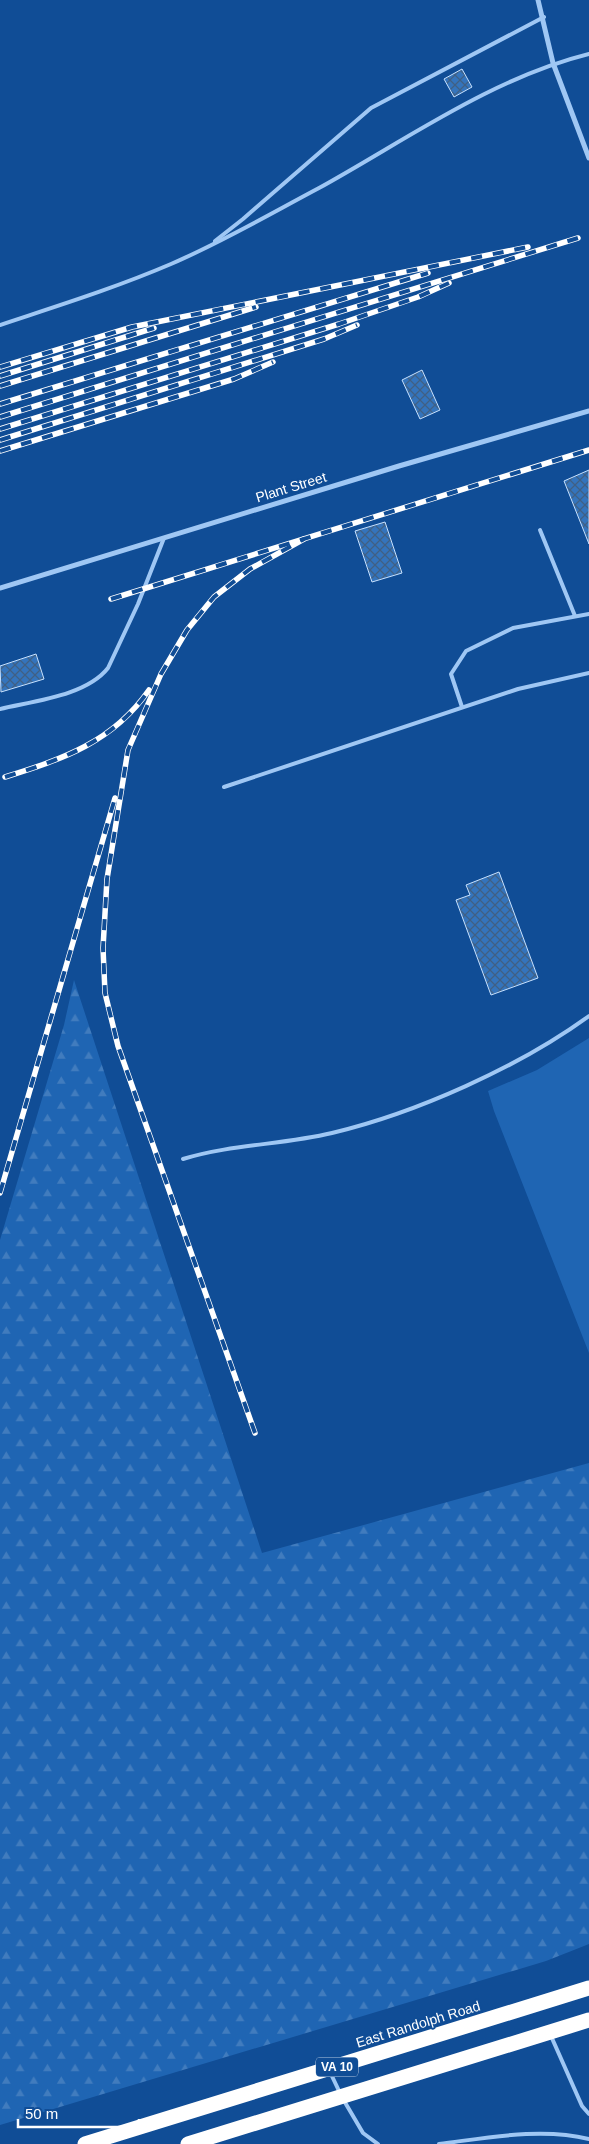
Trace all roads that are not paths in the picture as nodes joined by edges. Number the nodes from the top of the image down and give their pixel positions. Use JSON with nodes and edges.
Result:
{"nodes":[{"id":1,"x":538,"y":0,"type":"edge"},
{"id":2,"x":544,"y":17,"type":"junction"},
{"id":3,"x":589,"y":54,"type":"edge"},
{"id":4,"x":554,"y":63,"type":"junction"},
{"id":5,"x":589,"y":158,"type":"edge"},
{"id":6,"x":206,"y":247,"type":"junction"},
{"id":7,"x":0,"y":325,"type":"edge"},
{"id":8,"x":589,"y":411,"type":"edge"},
{"id":9,"x":540,"y":530,"type":"dead end"},
{"id":10,"x":164,"y":538,"type":"junction"},
{"id":11,"x":0,"y":588,"type":"edge"},
{"id":12,"x":589,"y":614,"type":"edge"},
{"id":13,"x":575,"y":616,"type":"junction"},
{"id":14,"x":589,"y":673,"type":"edge"},
{"id":15,"x":462,"y":706,"type":"junction"},
{"id":16,"x":0,"y":709,"type":"edge"},
{"id":17,"x":224,"y":787,"type":"dead end"},
{"id":18,"x":589,"y":1016,"type":"edge"},
{"id":19,"x":183,"y":1158,"type":"dead end"},
{"id":20,"x":589,"y":1988,"type":"edge"},
{"id":21,"x":589,"y":2020,"type":"edge"},
{"id":22,"x":549,"y":2032,"type":"junction"},
{"id":23,"x":329,"y":2069,"type":"junction"},
{"id":24,"x":342,"y":2096,"type":"junction"},
{"id":25,"x":589,"y":2114,"type":"edge"},
{"id":26,"x":589,"y":2139,"type":"edge"},
{"id":27,"x":85,"y":2144,"type":"edge"},
{"id":28,"x":188,"y":2144,"type":"edge"},
{"id":29,"x":378,"y":2144,"type":"edge"},
{"id":30,"x":439,"y":2144,"type":"edge"}],
"edges":[{"from":1,"to":2,"type":"street"},
{"from":2,"to":4,"type":"street"},
{"from":2,"to":6,"type":"lane"},
{"from":3,"to":4,"type":"lane"},
{"from":4,"to":5,"type":"street"},
{"from":4,"to":6,"type":"lane"},
{"from":6,"to":7,"type":"lane"},
{"from":8,"to":10,"type":"street","name":"Plant Street"},
{"from":9,"to":13,"type":"lane"},
{"from":10,"to":11,"type":"street","name":"Plant Street"},
{"from":10,"to":16,"type":"lane"},
{"from":12,"to":13,"type":"lane"},
{"from":13,"to":15,"type":"lane"},
{"from":14,"to":15,"type":"lane"},
{"from":15,"to":17,"type":"lane"},
{"from":18,"to":19,"type":"lane"},
{"from":20,"to":23,"type":"highway","name":"East Randolph Road","number":"VA 10"},
{"from":21,"to":22,"type":"highway","number":"VA 10"},
{"from":22,"to":24,"type":"highway","number":"VA 10"},
{"from":22,"to":25,"type":"lane"},
{"from":23,"to":24,"type":"lane"},
{"from":23,"to":27,"type":"highway","name":"East Randolph Road","number":"VA 10"},
{"from":24,"to":28,"type":"highway","number":"VA 10"},
{"from":24,"to":29,"type":"lane"},
{"from":26,"to":30,"type":"lane"}]}
